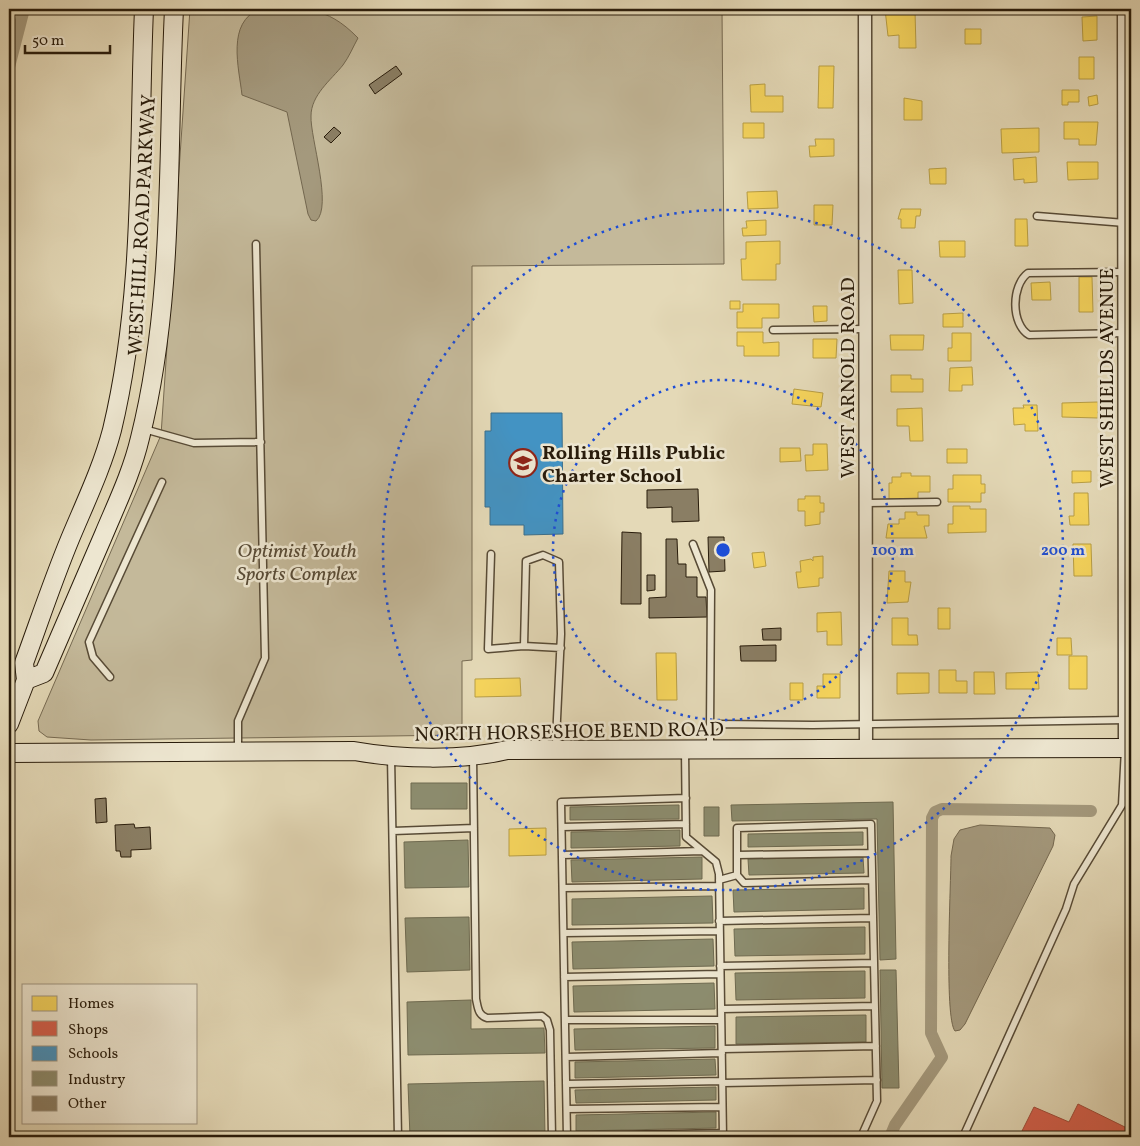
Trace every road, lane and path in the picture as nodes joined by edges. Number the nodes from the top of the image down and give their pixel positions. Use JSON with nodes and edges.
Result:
{"nodes":[{"id":1,"x":144,"y":9,"type":"edge"},
{"id":2,"x":174,"y":9,"type":"edge"},
{"id":3,"x":865,"y":9,"type":"edge"},
{"id":4,"x":1126,"y":11,"type":"edge"},
{"id":5,"x":1037,"y":216,"type":"dead end"},
{"id":6,"x":1124,"y":223,"type":"junction"},
{"id":7,"x":256,"y":244,"type":"dead end"},
{"id":8,"x":1125,"y":272,"type":"junction"},
{"id":9,"x":866,"y":328,"type":"junction"},
{"id":10,"x":773,"y":330,"type":"dead end"},
{"id":11,"x":1125,"y":333,"type":"junction"},
{"id":12,"x":142,"y":428,"type":"junction"},
{"id":13,"x":261,"y":442,"type":"junction"},
{"id":14,"x":162,"y":482,"type":"dead end"},
{"id":15,"x":937,"y":502,"type":"dead end"},
{"id":16,"x":867,"y":503,"type":"junction"},
{"id":17,"x":693,"y":544,"type":"dead end"},
{"id":18,"x":491,"y":554,"type":"dead end"},
{"id":19,"x":524,"y":646,"type":"junction"},
{"id":20,"x":560,"y":648,"type":"junction"},
{"id":21,"x":110,"y":677,"type":"dead end"},
{"id":22,"x":26,"y":680,"type":"junction"},
{"id":23,"x":1126,"y":720,"type":"junction"},
{"id":24,"x":867,"y":722,"type":"junction"},
{"id":25,"x":9,"y":724,"type":"edge"},
{"id":26,"x":710,"y":730,"type":"junction"},
{"id":27,"x":866,"y":747,"type":"junction"},
{"id":28,"x":1128,"y":748,"type":"edge"},
{"id":29,"x":685,"y":749,"type":"junction"},
{"id":30,"x":710,"y":749,"type":"junction"},
{"id":31,"x":562,"y":750,"type":"junction"},
{"id":32,"x":238,"y":752,"type":"junction"},
{"id":33,"x":9,"y":753,"type":"edge"},
{"id":34,"x":391,"y":756,"type":"junction"},
{"id":35,"x":473,"y":756,"type":"junction"},
{"id":36,"x":686,"y":798,"type":"junction"},
{"id":37,"x":686,"y":824,"type":"junction"},
{"id":38,"x":562,"y":827,"type":"junction"},
{"id":39,"x":474,"y":828,"type":"junction"},
{"id":40,"x":392,"y":831,"type":"junction"},
{"id":41,"x":702,"y":851,"type":"junction"},
{"id":42,"x":872,"y":854,"type":"junction"},
{"id":43,"x":562,"y":855,"type":"junction"},
{"id":44,"x":738,"y":855,"type":"junction"},
{"id":45,"x":737,"y":875,"type":"junction"},
{"id":46,"x":872,"y":880,"type":"junction"},
{"id":47,"x":719,"y":883,"type":"junction"},
{"id":48,"x":563,"y":888,"type":"junction"},
{"id":49,"x":873,"y":918,"type":"junction"},
{"id":50,"x":719,"y":921,"type":"junction"},
{"id":51,"x":720,"y":931,"type":"junction"},
{"id":52,"x":564,"y":933,"type":"junction"},
{"id":53,"x":874,"y":963,"type":"junction"},
{"id":54,"x":720,"y":966,"type":"junction"},
{"id":55,"x":720,"y":974,"type":"junction"},
{"id":56,"x":564,"y":977,"type":"junction"},
{"id":57,"x":875,"y":1006,"type":"junction"},
{"id":58,"x":721,"y":1009,"type":"junction"},
{"id":59,"x":565,"y":1020,"type":"junction"},
{"id":60,"x":721,"y":1020,"type":"junction"},
{"id":61,"x":876,"y":1046,"type":"junction"},
{"id":62,"x":722,"y":1051,"type":"junction"},
{"id":63,"x":566,"y":1057,"type":"junction"},
{"id":64,"x":877,"y":1080,"type":"junction"},
{"id":65,"x":722,"y":1082,"type":"junction"},
{"id":66,"x":566,"y":1084,"type":"junction"},
{"id":67,"x":722,"y":1107,"type":"junction"},
{"id":68,"x":567,"y":1109,"type":"junction"},
{"id":69,"x":723,"y":1135,"type":"edge"},
{"id":70,"x":398,"y":1137,"type":"edge"},
{"id":71,"x":552,"y":1137,"type":"edge"},
{"id":72,"x":567,"y":1137,"type":"edge"},
{"id":73,"x":861,"y":1137,"type":"edge"},
{"id":74,"x":962,"y":1137,"type":"edge"}],
"edges":[{"from":1,"to":22,"type":"street","name":"WEST HILL ROAD PARKWAY"},
{"from":2,"to":12,"type":"street","name":"WEST HILL ROAD PARKWAY"},
{"from":3,"to":9,"type":"street","name":"WEST ARNOLD ROAD"},
{"from":4,"to":6,"type":"street","name":"WEST SHIELDS AVENUE"},
{"from":5,"to":6,"type":"lane"},
{"from":6,"to":8,"type":"street","name":"WEST SHIELDS AVENUE"},
{"from":7,"to":13,"type":"lane"},
{"from":8,"to":11,"type":"street","name":"WEST SHIELDS AVENUE"},
{"from":8,"to":11,"type":"lane"},
{"from":9,"to":10,"type":"lane"},
{"from":9,"to":16,"type":"street","name":"WEST ARNOLD ROAD"},
{"from":11,"to":23,"type":"street","name":"WEST SHIELDS AVENUE"},
{"from":12,"to":13,"type":"lane"},
{"from":12,"to":22,"type":"street","name":"WEST HILL ROAD PARKWAY"},
{"from":13,"to":32,"type":"lane"},
{"from":14,"to":21,"type":"lane"},
{"from":15,"to":16,"type":"lane"},
{"from":16,"to":24,"type":"street","name":"WEST ARNOLD ROAD"},
{"from":17,"to":26,"type":"lane"},
{"from":18,"to":19,"type":"lane"},
{"from":19,"to":20,"type":"lane"},
{"from":19,"to":20,"type":"lane"},
{"from":20,"to":31,"type":"lane"},
{"from":22,"to":25,"type":"street","name":"WEST HILL ROAD PARKWAY"},
{"from":23,"to":24,"type":"lane"},
{"from":23,"to":28,"type":"street","name":"WEST SHIELDS AVENUE"},
{"from":24,"to":26,"type":"lane"},
{"from":24,"to":27,"type":"street","name":"WEST ARNOLD ROAD"},
{"from":26,"to":30,"type":"lane"},
{"from":27,"to":28,"type":"street","name":"NORTH HORSESHOE BEND ROAD"},
{"from":27,"to":30,"type":"street","name":"NORTH HORSESHOE BEND ROAD"},
{"from":28,"to":74,"type":"lane"},
{"from":29,"to":30,"type":"street","name":"NORTH HORSESHOE BEND ROAD"},
{"from":29,"to":31,"type":"street","name":"NORTH HORSESHOE BEND ROAD"},
{"from":29,"to":36,"type":"lane"},
{"from":31,"to":35,"type":"street","name":"NORTH HORSESHOE BEND ROAD"},
{"from":32,"to":33,"type":"street","name":"NORTH HORSESHOE BEND ROAD"},
{"from":32,"to":34,"type":"street","name":"NORTH HORSESHOE BEND ROAD"},
{"from":34,"to":35,"type":"street","name":"NORTH HORSESHOE BEND ROAD"},
{"from":34,"to":40,"type":"lane"},
{"from":35,"to":39,"type":"lane"},
{"from":36,"to":37,"type":"lane"},
{"from":36,"to":38,"type":"lane"},
{"from":37,"to":38,"type":"lane"},
{"from":37,"to":41,"type":"lane"},
{"from":38,"to":43,"type":"lane"},
{"from":39,"to":40,"type":"lane"},
{"from":39,"to":71,"type":"lane"},
{"from":40,"to":70,"type":"lane"},
{"from":41,"to":43,"type":"lane"},
{"from":41,"to":47,"type":"lane"},
{"from":42,"to":44,"type":"lane"},
{"from":42,"to":44,"type":"lane"},
{"from":42,"to":46,"type":"lane"},
{"from":43,"to":48,"type":"lane"},
{"from":44,"to":45,"type":"lane"},
{"from":45,"to":46,"type":"lane"},
{"from":45,"to":47,"type":"lane"},
{"from":46,"to":49,"type":"lane"},
{"from":47,"to":48,"type":"lane"},
{"from":47,"to":50,"type":"lane"},
{"from":48,"to":52,"type":"lane"},
{"from":49,"to":50,"type":"lane"},
{"from":49,"to":53,"type":"lane"},
{"from":50,"to":51,"type":"lane"},
{"from":51,"to":52,"type":"lane"},
{"from":51,"to":54,"type":"lane"},
{"from":52,"to":56,"type":"lane"},
{"from":53,"to":54,"type":"lane"},
{"from":53,"to":57,"type":"lane"},
{"from":54,"to":55,"type":"lane"},
{"from":55,"to":56,"type":"lane"},
{"from":55,"to":58,"type":"lane"},
{"from":56,"to":59,"type":"lane"},
{"from":57,"to":58,"type":"lane"},
{"from":57,"to":61,"type":"lane"},
{"from":58,"to":60,"type":"lane"},
{"from":59,"to":60,"type":"lane"},
{"from":59,"to":63,"type":"lane"},
{"from":60,"to":62,"type":"lane"},
{"from":61,"to":62,"type":"lane"},
{"from":61,"to":64,"type":"lane"},
{"from":62,"to":63,"type":"lane"},
{"from":62,"to":65,"type":"lane"},
{"from":63,"to":66,"type":"lane"},
{"from":64,"to":65,"type":"lane"},
{"from":64,"to":73,"type":"lane"},
{"from":65,"to":66,"type":"lane"},
{"from":65,"to":67,"type":"lane"},
{"from":66,"to":68,"type":"lane"},
{"from":67,"to":68,"type":"lane"},
{"from":67,"to":69,"type":"lane"},
{"from":68,"to":72,"type":"lane"},
{"from":69,"to":72,"type":"lane"}]}
